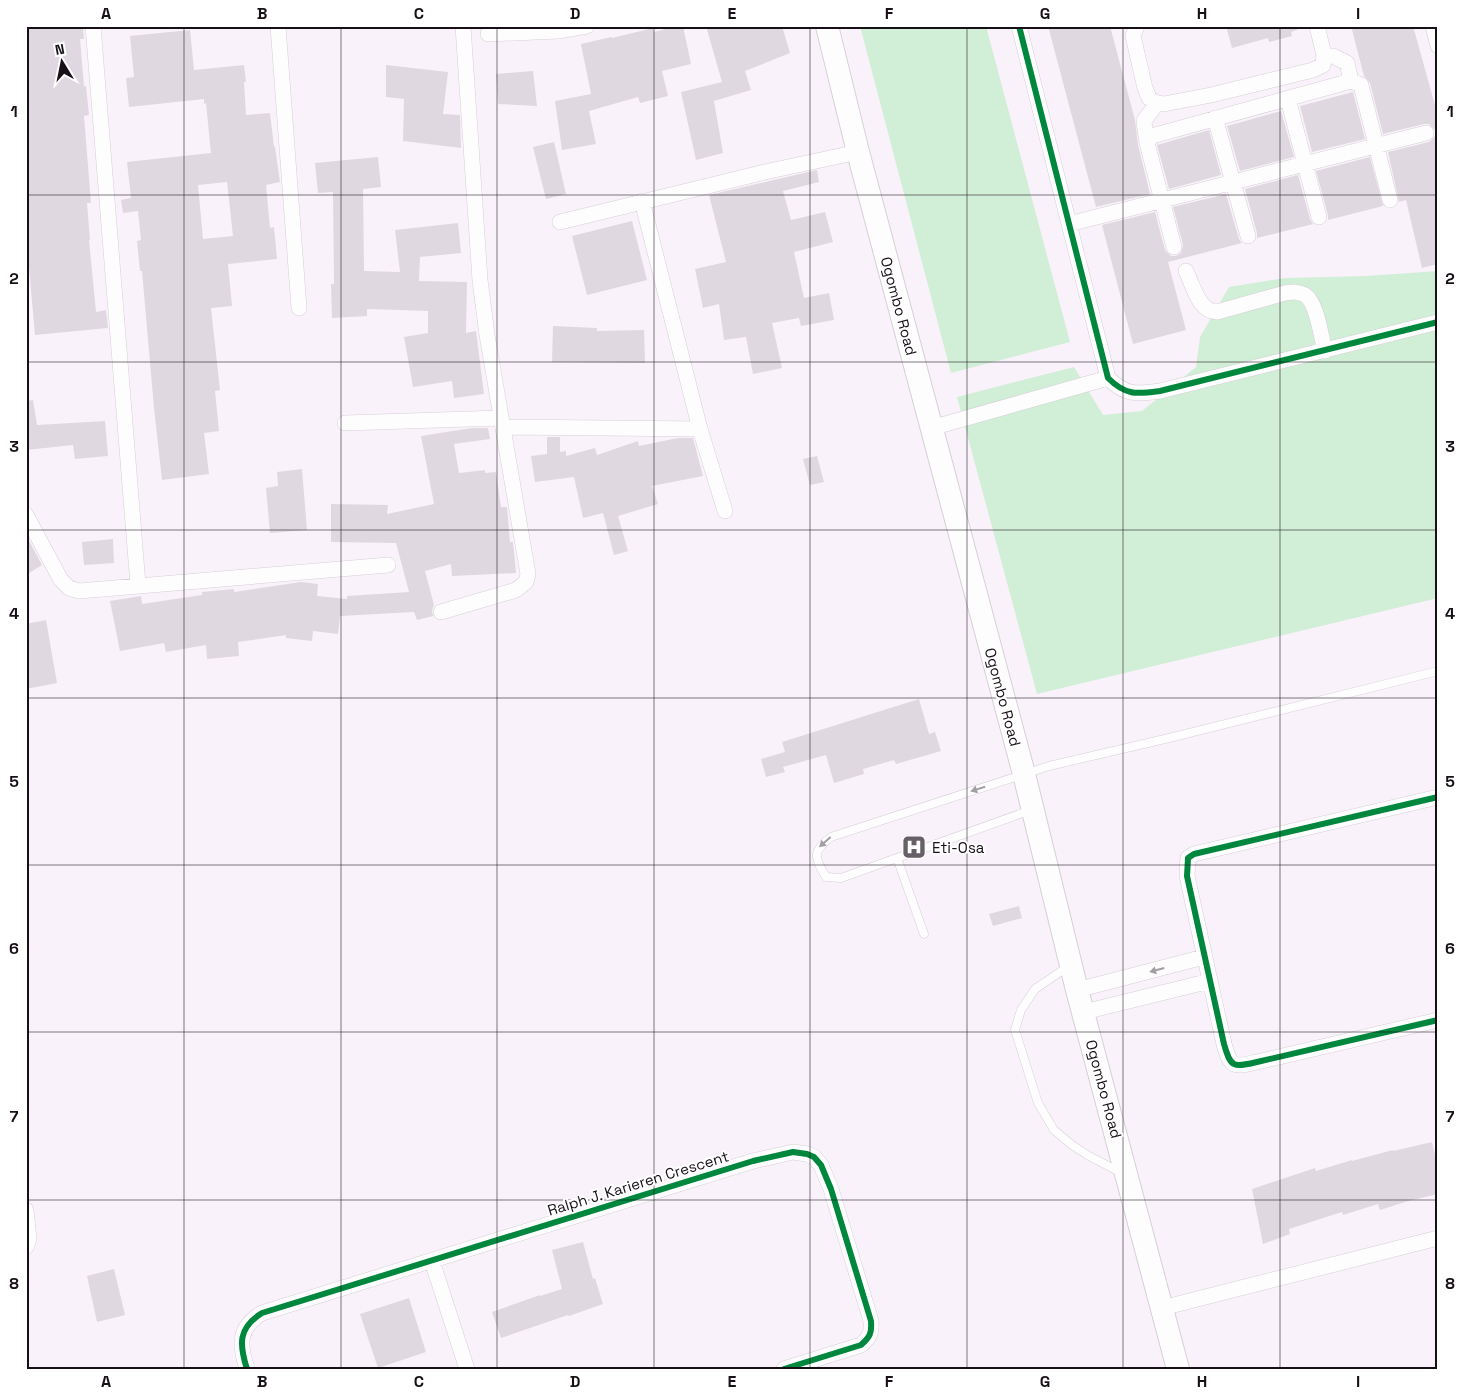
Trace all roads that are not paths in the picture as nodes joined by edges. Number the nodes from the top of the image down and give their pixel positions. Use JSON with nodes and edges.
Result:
{"nodes":[{"id":1,"x":93,"y":26,"type":"edge"},
{"id":2,"x":278,"y":26,"type":"edge"},
{"id":3,"x":463,"y":26,"type":"edge"},
{"id":4,"x":588,"y":26,"type":"edge"},
{"id":5,"x":827,"y":26,"type":"edge"},
{"id":6,"x":1019,"y":26,"type":"edge"},
{"id":7,"x":1137,"y":26,"type":"edge"},
{"id":8,"x":1317,"y":26,"type":"edge"},
{"id":9,"x":1432,"y":26,"type":"edge"},
{"id":10,"x":488,"y":34,"type":"dead end"},
{"id":11,"x":1438,"y":46,"type":"edge"},
{"id":12,"x":1324,"y":55,"type":"junction"},
{"id":13,"x":1351,"y":81,"type":"junction"},
{"id":14,"x":1288,"y":99,"type":"junction"},
{"id":15,"x":1157,"y":103,"type":"junction"},
{"id":16,"x":1215,"y":118,"type":"junction"},
{"id":17,"x":1426,"y":133,"type":"dead end"},
{"id":18,"x":1147,"y":143,"type":"junction"},
{"id":19,"x":1376,"y":145,"type":"junction"},
{"id":20,"x":858,"y":152,"type":"junction"},
{"id":21,"x":1306,"y":164,"type":"junction"},
{"id":22,"x":1234,"y":182,"type":"junction"},
{"id":23,"x":1390,"y":200,"type":"dead end"},
{"id":24,"x":642,"y":201,"type":"junction"},
{"id":25,"x":1160,"y":201,"type":"junction"},
{"id":26,"x":1319,"y":217,"type":"dead end"},
{"id":27,"x":560,"y":222,"type":"dead end"},
{"id":28,"x":1069,"y":224,"type":"junction"},
{"id":29,"x":1248,"y":236,"type":"dead end"},
{"id":30,"x":1174,"y":247,"type":"dead end"},
{"id":31,"x":1186,"y":271,"type":"dead end"},
{"id":32,"x":299,"y":308,"type":"dead end"},
{"id":33,"x":1438,"y":322,"type":"edge"},
{"id":34,"x":1325,"y":351,"type":"junction"},
{"id":35,"x":1108,"y":378,"type":"junction"},
{"id":36,"x":345,"y":423,"type":"dead end"},
{"id":37,"x":502,"y":423,"type":"junction"},
{"id":38,"x":931,"y":428,"type":"junction"},
{"id":39,"x":700,"y":429,"type":"junction"},
{"id":40,"x":725,"y":511,"type":"dead end"},
{"id":41,"x":26,"y":515,"type":"edge"},
{"id":42,"x":388,"y":565,"type":"dead end"},
{"id":43,"x":138,"y":585,"type":"junction"},
{"id":44,"x":441,"y":612,"type":"dead end"},
{"id":45,"x":1438,"y":671,"type":"edge"},
{"id":46,"x":1024,"y":774,"type":"junction"},
{"id":47,"x":1438,"y":798,"type":"edge"},
{"id":48,"x":1033,"y":809,"type":"junction"},
{"id":49,"x":897,"y":858,"type":"junction"},
{"id":50,"x":924,"y":934,"type":"dead end"},
{"id":51,"x":1204,"y":957,"type":"junction"},
{"id":52,"x":1071,"y":965,"type":"junction"},
{"id":53,"x":1210,"y":981,"type":"junction"},
{"id":54,"x":1077,"y":990,"type":"junction"},
{"id":55,"x":1084,"y":1012,"type":"junction"},
{"id":56,"x":1438,"y":1020,"type":"edge"},
{"id":57,"x":1126,"y":1175,"type":"junction"},
{"id":58,"x":26,"y":1210,"type":"edge"},
{"id":59,"x":1437,"y":1242,"type":"edge"},
{"id":60,"x":26,"y":1247,"type":"edge"},
{"id":61,"x":432,"y":1261,"type":"junction"},
{"id":62,"x":1162,"y":1308,"type":"junction"},
{"id":63,"x":247,"y":1369,"type":"edge"},
{"id":64,"x":467,"y":1369,"type":"edge"},
{"id":65,"x":784,"y":1369,"type":"edge"},
{"id":66,"x":1178,"y":1369,"type":"edge"}],
"edges":[{"from":1,"to":43,"type":"street"},
{"from":2,"to":32,"type":"street"},
{"from":3,"to":37,"type":"street"},
{"from":4,"to":10,"type":"street"},
{"from":5,"to":20,"type":"main road","name":"Ogombo Road"},
{"from":6,"to":28,"type":"street"},
{"from":7,"to":15,"type":"street"},
{"from":8,"to":12,"type":"street"},
{"from":9,"to":11,"type":"street"},
{"from":12,"to":13,"type":"street"},
{"from":12,"to":15,"type":"street"},
{"from":13,"to":14,"type":"street"},
{"from":13,"to":19,"type":"street"},
{"from":14,"to":16,"type":"street"},
{"from":14,"to":21,"type":"street"},
{"from":15,"to":18,"type":"street"},
{"from":16,"to":18,"type":"street"},
{"from":16,"to":22,"type":"street"},
{"from":17,"to":19,"type":"street"},
{"from":18,"to":25,"type":"street"},
{"from":19,"to":21,"type":"street"},
{"from":19,"to":23,"type":"street"},
{"from":20,"to":24,"type":"street"},
{"from":20,"to":38,"type":"main road","name":"Ogombo Road"},
{"from":21,"to":22,"type":"street"},
{"from":21,"to":26,"type":"street"},
{"from":22,"to":25,"type":"street"},
{"from":22,"to":29,"type":"street"},
{"from":24,"to":27,"type":"street"},
{"from":24,"to":39,"type":"street"},
{"from":25,"to":28,"type":"street"},
{"from":25,"to":30,"type":"street"},
{"from":28,"to":35,"type":"street"},
{"from":31,"to":34,"type":"street"},
{"from":33,"to":34,"type":"street"},
{"from":34,"to":35,"type":"street"},
{"from":35,"to":38,"type":"street"},
{"from":36,"to":37,"type":"street"},
{"from":37,"to":39,"type":"street"},
{"from":37,"to":44,"type":"street"},
{"from":38,"to":46,"type":"main road","name":"Ogombo Road"},
{"from":39,"to":40,"type":"street"},
{"from":41,"to":43,"type":"street"},
{"from":42,"to":43,"type":"street"},
{"from":45,"to":46,"type":"lane"},
{"from":46,"to":48,"type":"main road","name":"Ogombo Road"},
{"from":46,"to":49,"type":"lane","one_way":true},
{"from":47,"to":51,"type":"street"},
{"from":48,"to":49,"type":"lane"},
{"from":48,"to":52,"type":"main road","name":"Ogombo Road"},
{"from":49,"to":50,"type":"lane"},
{"from":51,"to":53,"type":"street"},
{"from":51,"to":54,"type":"street","one_way":true},
{"from":52,"to":54,"type":"main road","name":"Ogombo Road"},
{"from":52,"to":57,"type":"lane"},
{"from":53,"to":55,"type":"street"},
{"from":53,"to":56,"type":"street"},
{"from":54,"to":55,"type":"main road","name":"Ogombo Road"},
{"from":55,"to":57,"type":"main road","name":"Ogombo Road"},
{"from":57,"to":62,"type":"main road","name":"Ogombo Road"},
{"from":58,"to":60,"type":"street"},
{"from":59,"to":62,"type":"street"},
{"from":61,"to":63,"type":"street","name":"Ralph J. Karieren Crescent"},
{"from":61,"to":64,"type":"street"},
{"from":61,"to":65,"type":"street","name":"Ralph J. Karieren Crescent"},
{"from":62,"to":66,"type":"main road","name":"Ogombo Road"}]}
